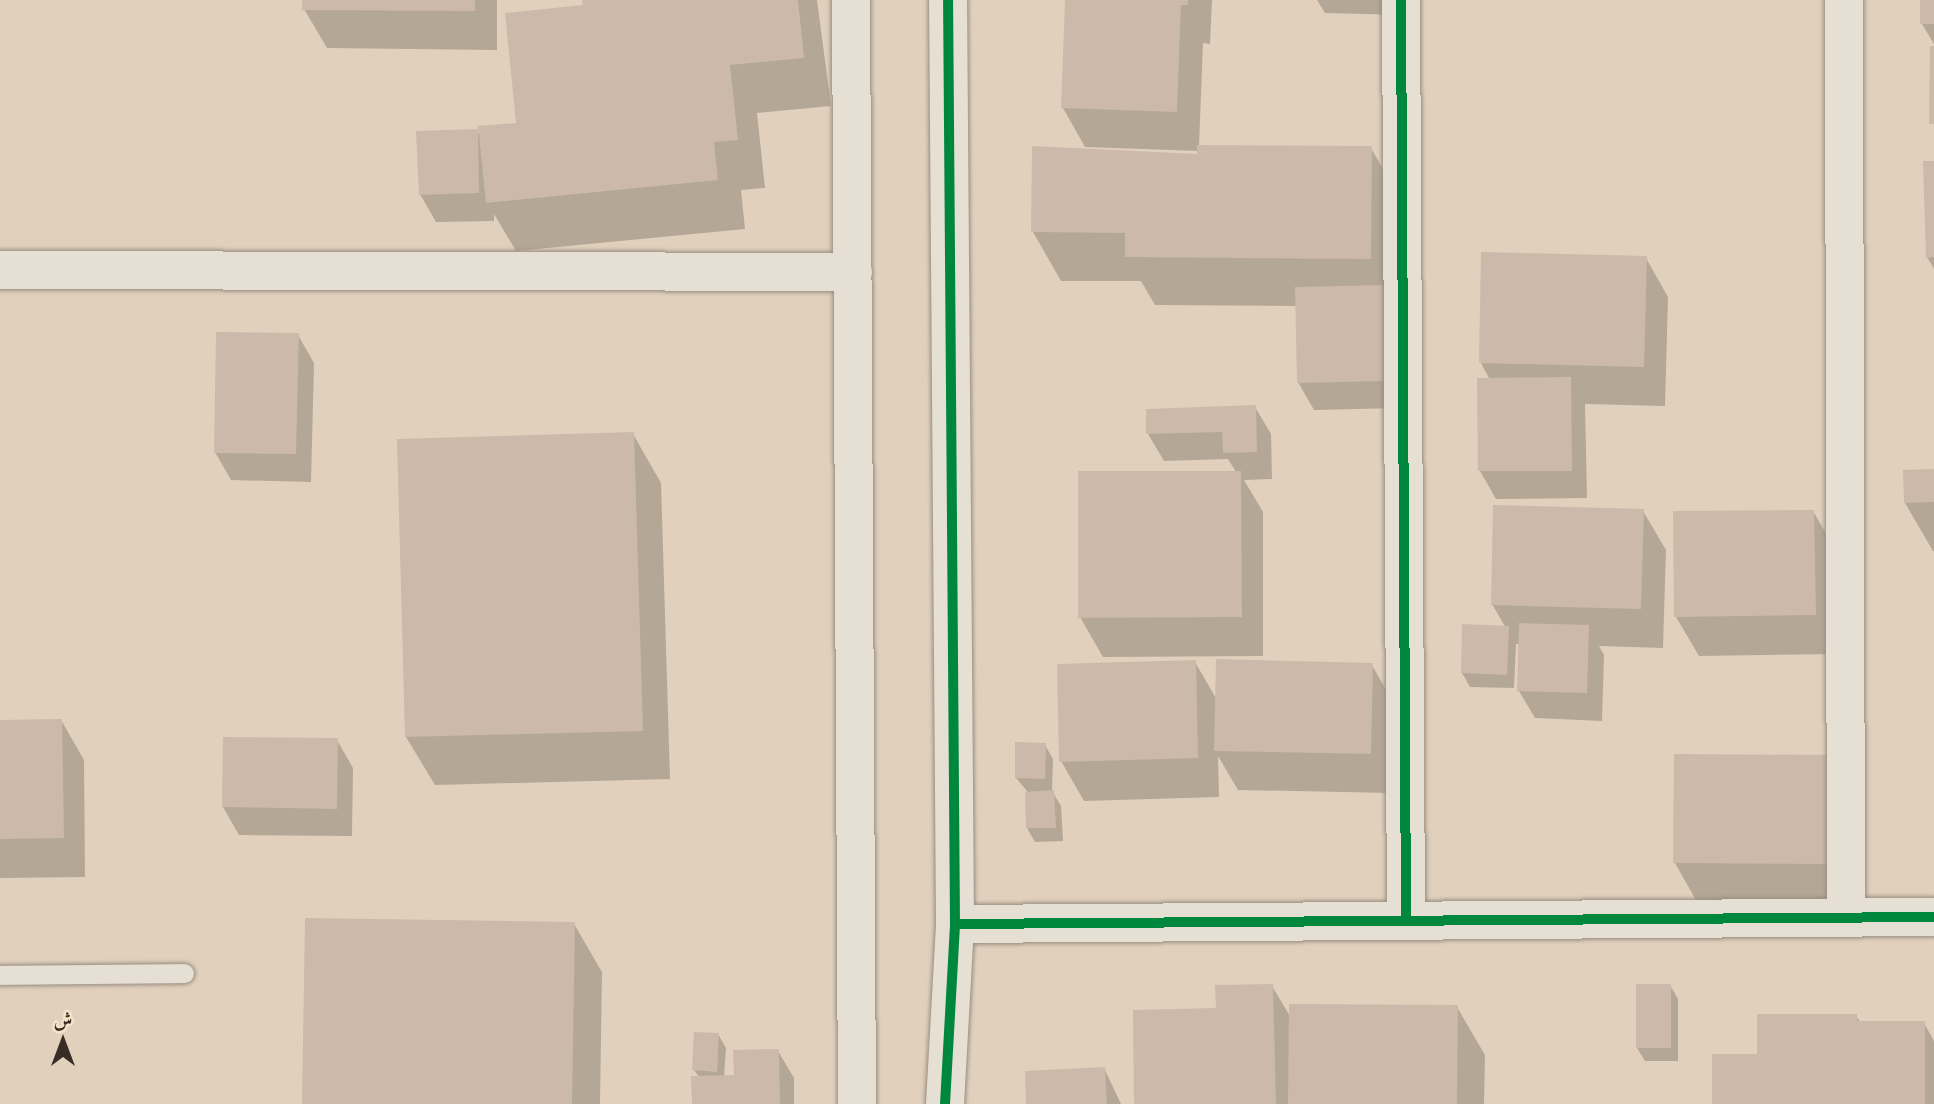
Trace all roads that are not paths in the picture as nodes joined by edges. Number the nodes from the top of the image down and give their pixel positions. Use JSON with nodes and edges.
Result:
{"nodes":[{"id":1,"x":851,"y":0,"type":"edge"},
{"id":2,"x":948,"y":0,"type":"edge"},
{"id":3,"x":1401,"y":0,"type":"edge"},
{"id":4,"x":1844,"y":0,"type":"edge"},
{"id":5,"x":0,"y":270,"type":"edge"},
{"id":6,"x":853,"y":272,"type":"junction"},
{"id":7,"x":1934,"y":917,"type":"edge"},
{"id":8,"x":1846,"y":918,"type":"junction"},
{"id":9,"x":1406,"y":920,"type":"junction"},
{"id":10,"x":955,"y":924,"type":"junction"},
{"id":11,"x":184,"y":973,"type":"dead end"},
{"id":12,"x":0,"y":975,"type":"edge"},
{"id":13,"x":857,"y":1104,"type":"edge"},
{"id":14,"x":945,"y":1104,"type":"edge"}],
"edges":[{"from":1,"to":6,"type":"street"},
{"from":2,"to":10,"type":"street"},
{"from":3,"to":9,"type":"street"},
{"from":4,"to":8,"type":"street"},
{"from":5,"to":6,"type":"street"},
{"from":6,"to":13,"type":"street"},
{"from":7,"to":8,"type":"street"},
{"from":8,"to":9,"type":"street"},
{"from":9,"to":10,"type":"street"},
{"from":10,"to":14,"type":"street"},
{"from":11,"to":12,"type":"lane"}]}
